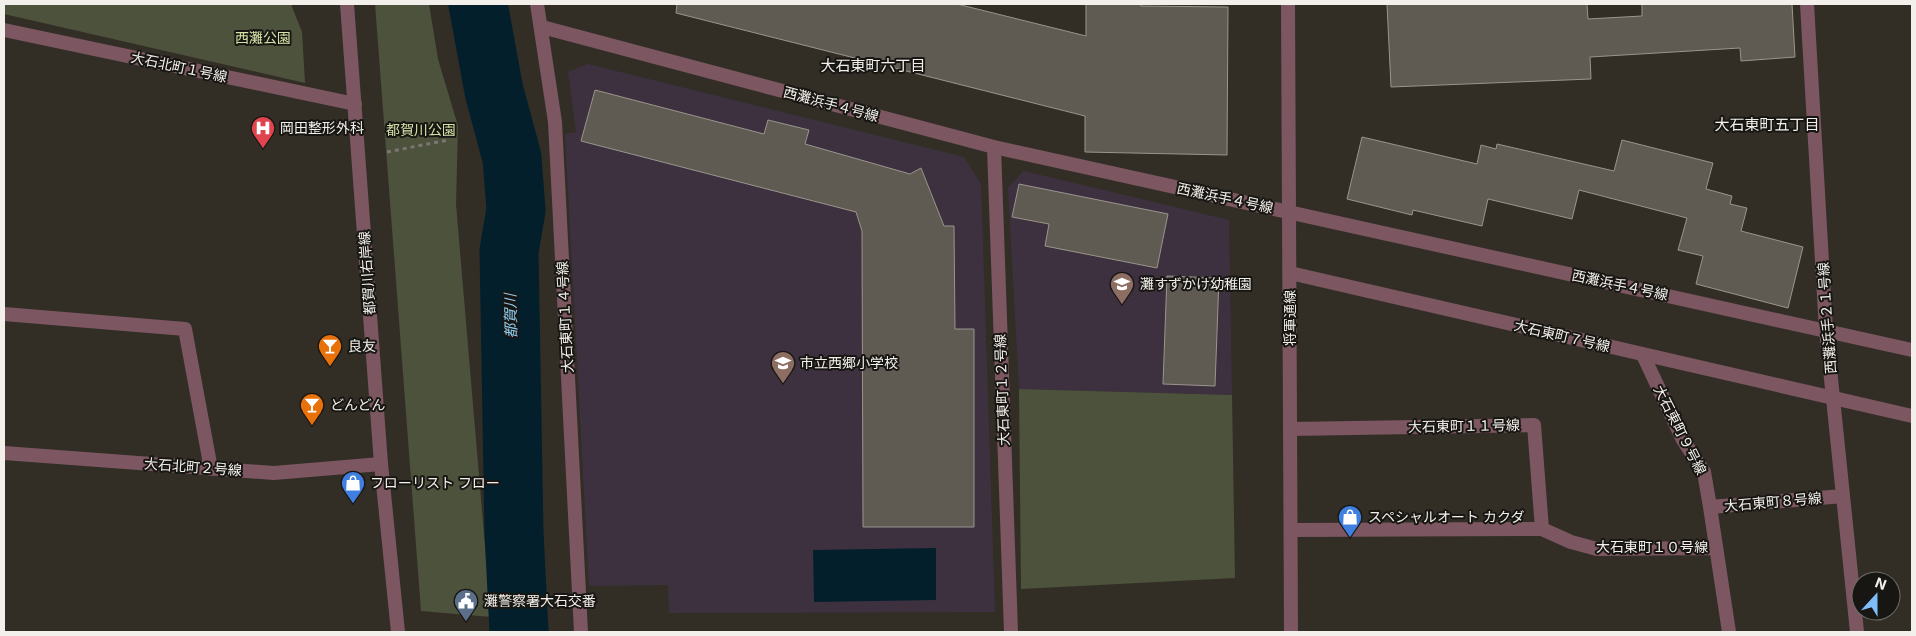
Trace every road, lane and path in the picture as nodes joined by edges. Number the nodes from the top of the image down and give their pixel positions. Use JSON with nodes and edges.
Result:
{"nodes":[{"id":1,"x":347,"y":4,"type":"edge"},
{"id":2,"x":537,"y":4,"type":"edge"},
{"id":3,"x":1288,"y":4,"type":"edge"},
{"id":4,"x":1807,"y":4,"type":"edge"},
{"id":5,"x":542,"y":27,"type":"junction"},
{"id":6,"x":4,"y":30,"type":"edge"},
{"id":7,"x":354,"y":104,"type":"junction"},
{"id":8,"x":448,"y":140,"type":"dead end"},
{"id":9,"x":994,"y":147,"type":"junction"},
{"id":10,"x":387,"y":152,"type":"dead end"},
{"id":11,"x":1289,"y":212,"type":"junction"},
{"id":12,"x":1290,"y":273,"type":"junction"},
{"id":13,"x":4,"y":314,"type":"edge"},
{"id":14,"x":1826,"y":330,"type":"junction"},
{"id":15,"x":1912,"y":350,"type":"edge"},
{"id":16,"x":1643,"y":355,"type":"junction"},
{"id":17,"x":1833,"y":399,"type":"junction"},
{"id":18,"x":1912,"y":416,"type":"edge"},
{"id":19,"x":1290,"y":429,"type":"junction"},
{"id":20,"x":4,"y":453,"type":"edge"},
{"id":21,"x":381,"y":464,"type":"junction"},
{"id":22,"x":211,"y":469,"type":"junction"},
{"id":23,"x":1843,"y":496,"type":"junction"},
{"id":24,"x":1710,"y":507,"type":"junction"},
{"id":25,"x":1542,"y":529,"type":"junction"},
{"id":26,"x":1291,"y":530,"type":"junction"},
{"id":27,"x":1716,"y":548,"type":"junction"},
{"id":28,"x":398,"y":632,"type":"edge"},
{"id":29,"x":580,"y":632,"type":"edge"},
{"id":30,"x":1011,"y":632,"type":"edge"},
{"id":31,"x":1291,"y":632,"type":"edge"},
{"id":32,"x":1729,"y":632,"type":"edge"},
{"id":33,"x":1857,"y":632,"type":"edge"}],
"edges":[{"from":1,"to":7,"type":"street","name":"都賀川右岸線"},
{"from":2,"to":5,"type":"street","name":"大石東町１４号線"},
{"from":3,"to":11,"type":"street","name":"将軍通線"},
{"from":4,"to":14,"type":"street","name":"西灘浜手２１号線"},
{"from":5,"to":9,"type":"street","name":"西灘浜手４号線"},
{"from":5,"to":29,"type":"street","name":"大石東町１４号線"},
{"from":6,"to":7,"type":"street","name":"大石北町１号線"},
{"from":7,"to":21,"type":"street","name":"都賀川右岸線"},
{"from":8,"to":10,"type":"path"},
{"from":9,"to":11,"type":"street","name":"西灘浜手４号線"},
{"from":9,"to":30,"type":"street","name":"大石東町１２号線"},
{"from":11,"to":12,"type":"street","name":"将軍通線"},
{"from":11,"to":14,"type":"street","name":"西灘浜手４号線"},
{"from":12,"to":16,"type":"street","name":"大石東町７号線"},
{"from":12,"to":19,"type":"street","name":"将軍通線"},
{"from":13,"to":22,"type":"street"},
{"from":14,"to":15,"type":"street","name":"西灘浜手４号線"},
{"from":14,"to":17,"type":"street","name":"西灘浜手２１号線"},
{"from":16,"to":17,"type":"street","name":"大石東町７号線"},
{"from":16,"to":24,"type":"street","name":"大石東町９号線"},
{"from":17,"to":18,"type":"street","name":"大石東町７号線"},
{"from":17,"to":23,"type":"street","name":"西灘浜手２１号線"},
{"from":19,"to":25,"type":"street","name":"大石東町１１号線"},
{"from":19,"to":26,"type":"street","name":"将軍通線"},
{"from":20,"to":22,"type":"street","name":"大石北町２号線"},
{"from":21,"to":22,"type":"street","name":"大石北町２号線"},
{"from":21,"to":28,"type":"street","name":"都賀川右岸線"},
{"from":23,"to":24,"type":"street","name":"大石東町８号線"},
{"from":23,"to":33,"type":"street","name":"西灘浜手２１号線"},
{"from":24,"to":27,"type":"street","name":"大石東町８号線"},
{"from":25,"to":26,"type":"street","name":"大石東町１０号線"},
{"from":25,"to":27,"type":"street","name":"大石東町１０号線"},
{"from":26,"to":31,"type":"street","name":"将軍通線"},
{"from":27,"to":32,"type":"street","name":"大石東町８号線"}]}
